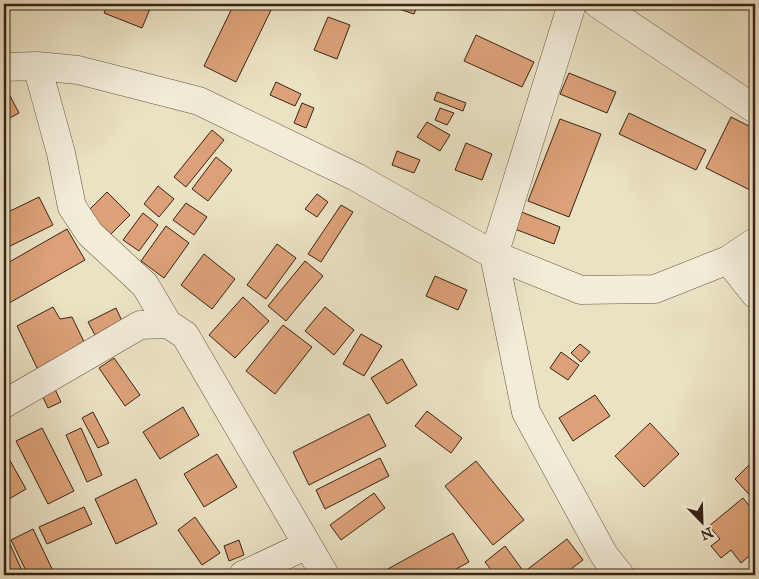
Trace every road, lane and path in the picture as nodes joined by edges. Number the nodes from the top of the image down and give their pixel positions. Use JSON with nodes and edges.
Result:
{"nodes":[{"id":1,"x":572,"y":4,"type":"edge"},
{"id":2,"x":598,"y":4,"type":"edge"},
{"id":3,"x":37,"y":66,"type":"junction"},
{"id":4,"x":4,"y":67,"type":"edge"},
{"id":5,"x":755,"y":109,"type":"edge"},
{"id":6,"x":755,"y":242,"type":"edge"},
{"id":7,"x":494,"y":255,"type":"junction"},
{"id":8,"x":728,"y":260,"type":"junction"},
{"id":9,"x":755,"y":294,"type":"edge"},
{"id":10,"x":168,"y":324,"type":"junction"},
{"id":11,"x":4,"y":404,"type":"edge"},
{"id":12,"x":308,"y":545,"type":"junction"},
{"id":13,"x":243,"y":575,"type":"edge"},
{"id":14,"x":325,"y":575,"type":"edge"},
{"id":15,"x":620,"y":575,"type":"edge"}],
"edges":[{"from":1,"to":7,"type":"street"},
{"from":2,"to":5,"type":"street"},
{"from":3,"to":4,"type":"street"},
{"from":3,"to":7,"type":"street"},
{"from":3,"to":10,"type":"street"},
{"from":6,"to":8,"type":"street"},
{"from":7,"to":8,"type":"street"},
{"from":7,"to":15,"type":"street"},
{"from":8,"to":9,"type":"street"},
{"from":10,"to":11,"type":"street"},
{"from":10,"to":12,"type":"street"},
{"from":12,"to":13,"type":"street"},
{"from":12,"to":14,"type":"street"}]}
